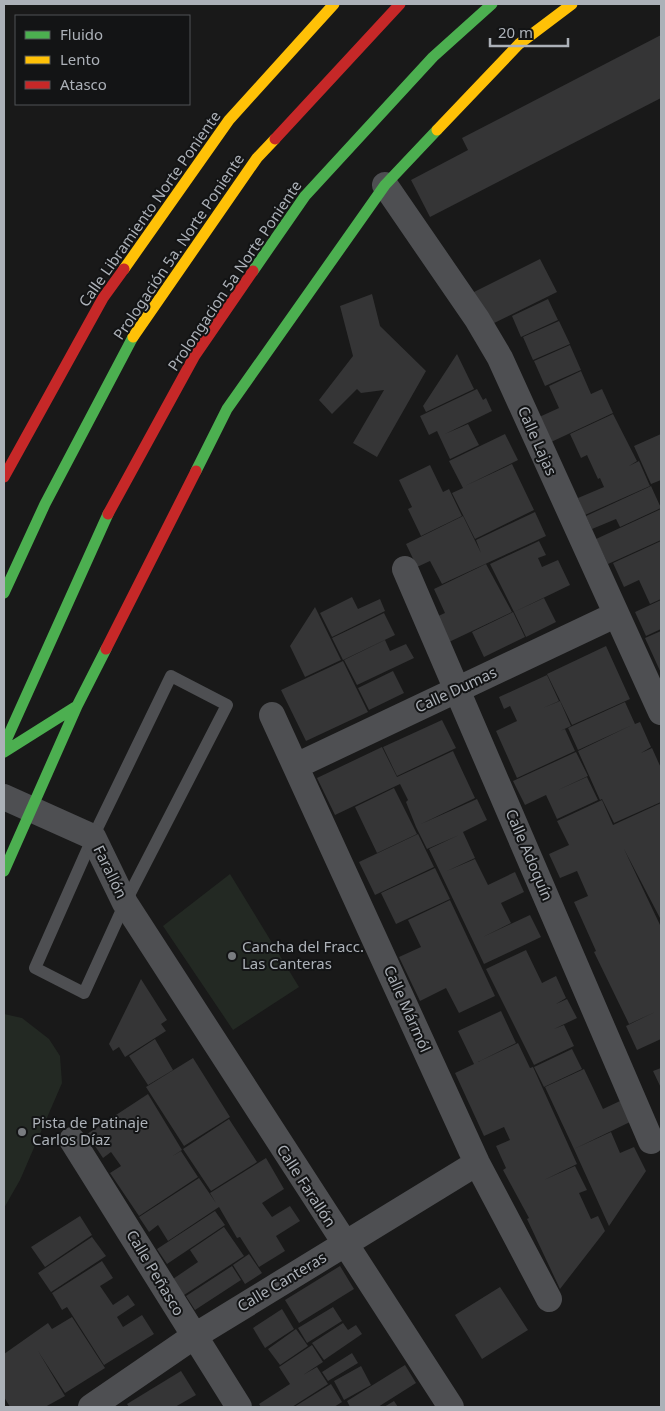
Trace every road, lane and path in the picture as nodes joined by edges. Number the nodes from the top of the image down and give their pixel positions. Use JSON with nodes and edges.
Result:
{"nodes":[{"id":1,"x":334,"y":4,"type":"edge"},
{"id":2,"x":400,"y":4,"type":"edge"},
{"id":3,"x":492,"y":4,"type":"edge"},
{"id":4,"x":572,"y":4,"type":"edge"},
{"id":5,"x":385,"y":185,"type":"junction"},
{"id":6,"x":4,"y":478,"type":"edge"},
{"id":7,"x":405,"y":569,"type":"dead end"},
{"id":8,"x":4,"y":593,"type":"edge"},
{"id":9,"x":615,"y":615,"type":"junction"},
{"id":10,"x":458,"y":689,"type":"junction"},
{"id":11,"x":77,"y":706,"type":"junction"},
{"id":12,"x":661,"y":712,"type":"edge"},
{"id":13,"x":272,"y":715,"type":"dead end"},
{"id":14,"x":4,"y":745,"type":"edge"},
{"id":15,"x":4,"y":752,"type":"edge"},
{"id":16,"x":296,"y":766,"type":"junction"},
{"id":17,"x":4,"y":798,"type":"edge"},
{"id":18,"x":32,"y":810,"type":"junction"},
{"id":19,"x":93,"y":837,"type":"junction"},
{"id":20,"x":4,"y":871,"type":"edge"},
{"id":21,"x":125,"y":903,"type":"junction"},
{"id":22,"x":163,"y":963,"type":"joint"},
{"id":23,"x":72,"y":1140,"type":"dead end"},
{"id":24,"x":652,"y":1141,"type":"dead end"},
{"id":25,"x":477,"y":1163,"type":"junction"},
{"id":26,"x":344,"y":1244,"type":"junction"},
{"id":27,"x":549,"y":1299,"type":"dead end"},
{"id":28,"x":193,"y":1337,"type":"junction"},
{"id":29,"x":91,"y":1407,"type":"edge"},
{"id":30,"x":239,"y":1407,"type":"edge"},
{"id":31,"x":451,"y":1407,"type":"edge"}],
"edges":[{"from":1,"to":6,"type":"main road","name":"Calle Libramiento Norte Poniente"},
{"from":2,"to":8,"type":"main road","name":"Prologación 5a. Norte Poniente"},
{"from":3,"to":14,"type":"main road","name":"Prolongacion 5a Norte Poniente"},
{"from":4,"to":5,"type":"main road"},
{"from":5,"to":9,"type":"street","name":"Calle Lajas"},
{"from":5,"to":11,"type":"main road"},
{"from":7,"to":10,"type":"street","name":"Calle Adoquín"},
{"from":9,"to":10,"type":"street","name":"Calle Dumas"},
{"from":9,"to":12,"type":"street","name":"Calle Lajas"},
{"from":10,"to":16,"type":"street","name":"Calle Dumas"},
{"from":10,"to":24,"type":"street","name":"Calle Adoquín"},
{"from":11,"to":15,"type":"main road"},
{"from":11,"to":18,"type":"main road"},
{"from":13,"to":16,"type":"street","name":"Calle Mármól"},
{"from":16,"to":25,"type":"street","name":"Calle Mármól"},
{"from":17,"to":18,"type":"street","name":"Farallón"},
{"from":18,"to":19,"type":"street","name":"Farallón"},
{"from":18,"to":20,"type":"main road"},
{"from":19,"to":21,"type":"street","name":"Farallón"},
{"from":19,"to":21,"type":"lane"},
{"from":19,"to":21,"type":"lane"},
{"from":21,"to":22,"type":"street","name":"Farallón"},
{"from":22,"to":26,"type":"street","name":"Calle Farallón"},
{"from":23,"to":28,"type":"street","name":"Calle Peñasco"},
{"from":25,"to":26,"type":"street","name":"Calle Canteras"},
{"from":25,"to":27,"type":"street","name":"Calle Mármól"},
{"from":26,"to":28,"type":"street","name":"Calle Canteras"},
{"from":26,"to":31,"type":"street","name":"Calle Farallón"},
{"from":28,"to":29,"type":"street","name":"Calle Canteras"},
{"from":28,"to":30,"type":"street","name":"Calle Peñasco"}]}
